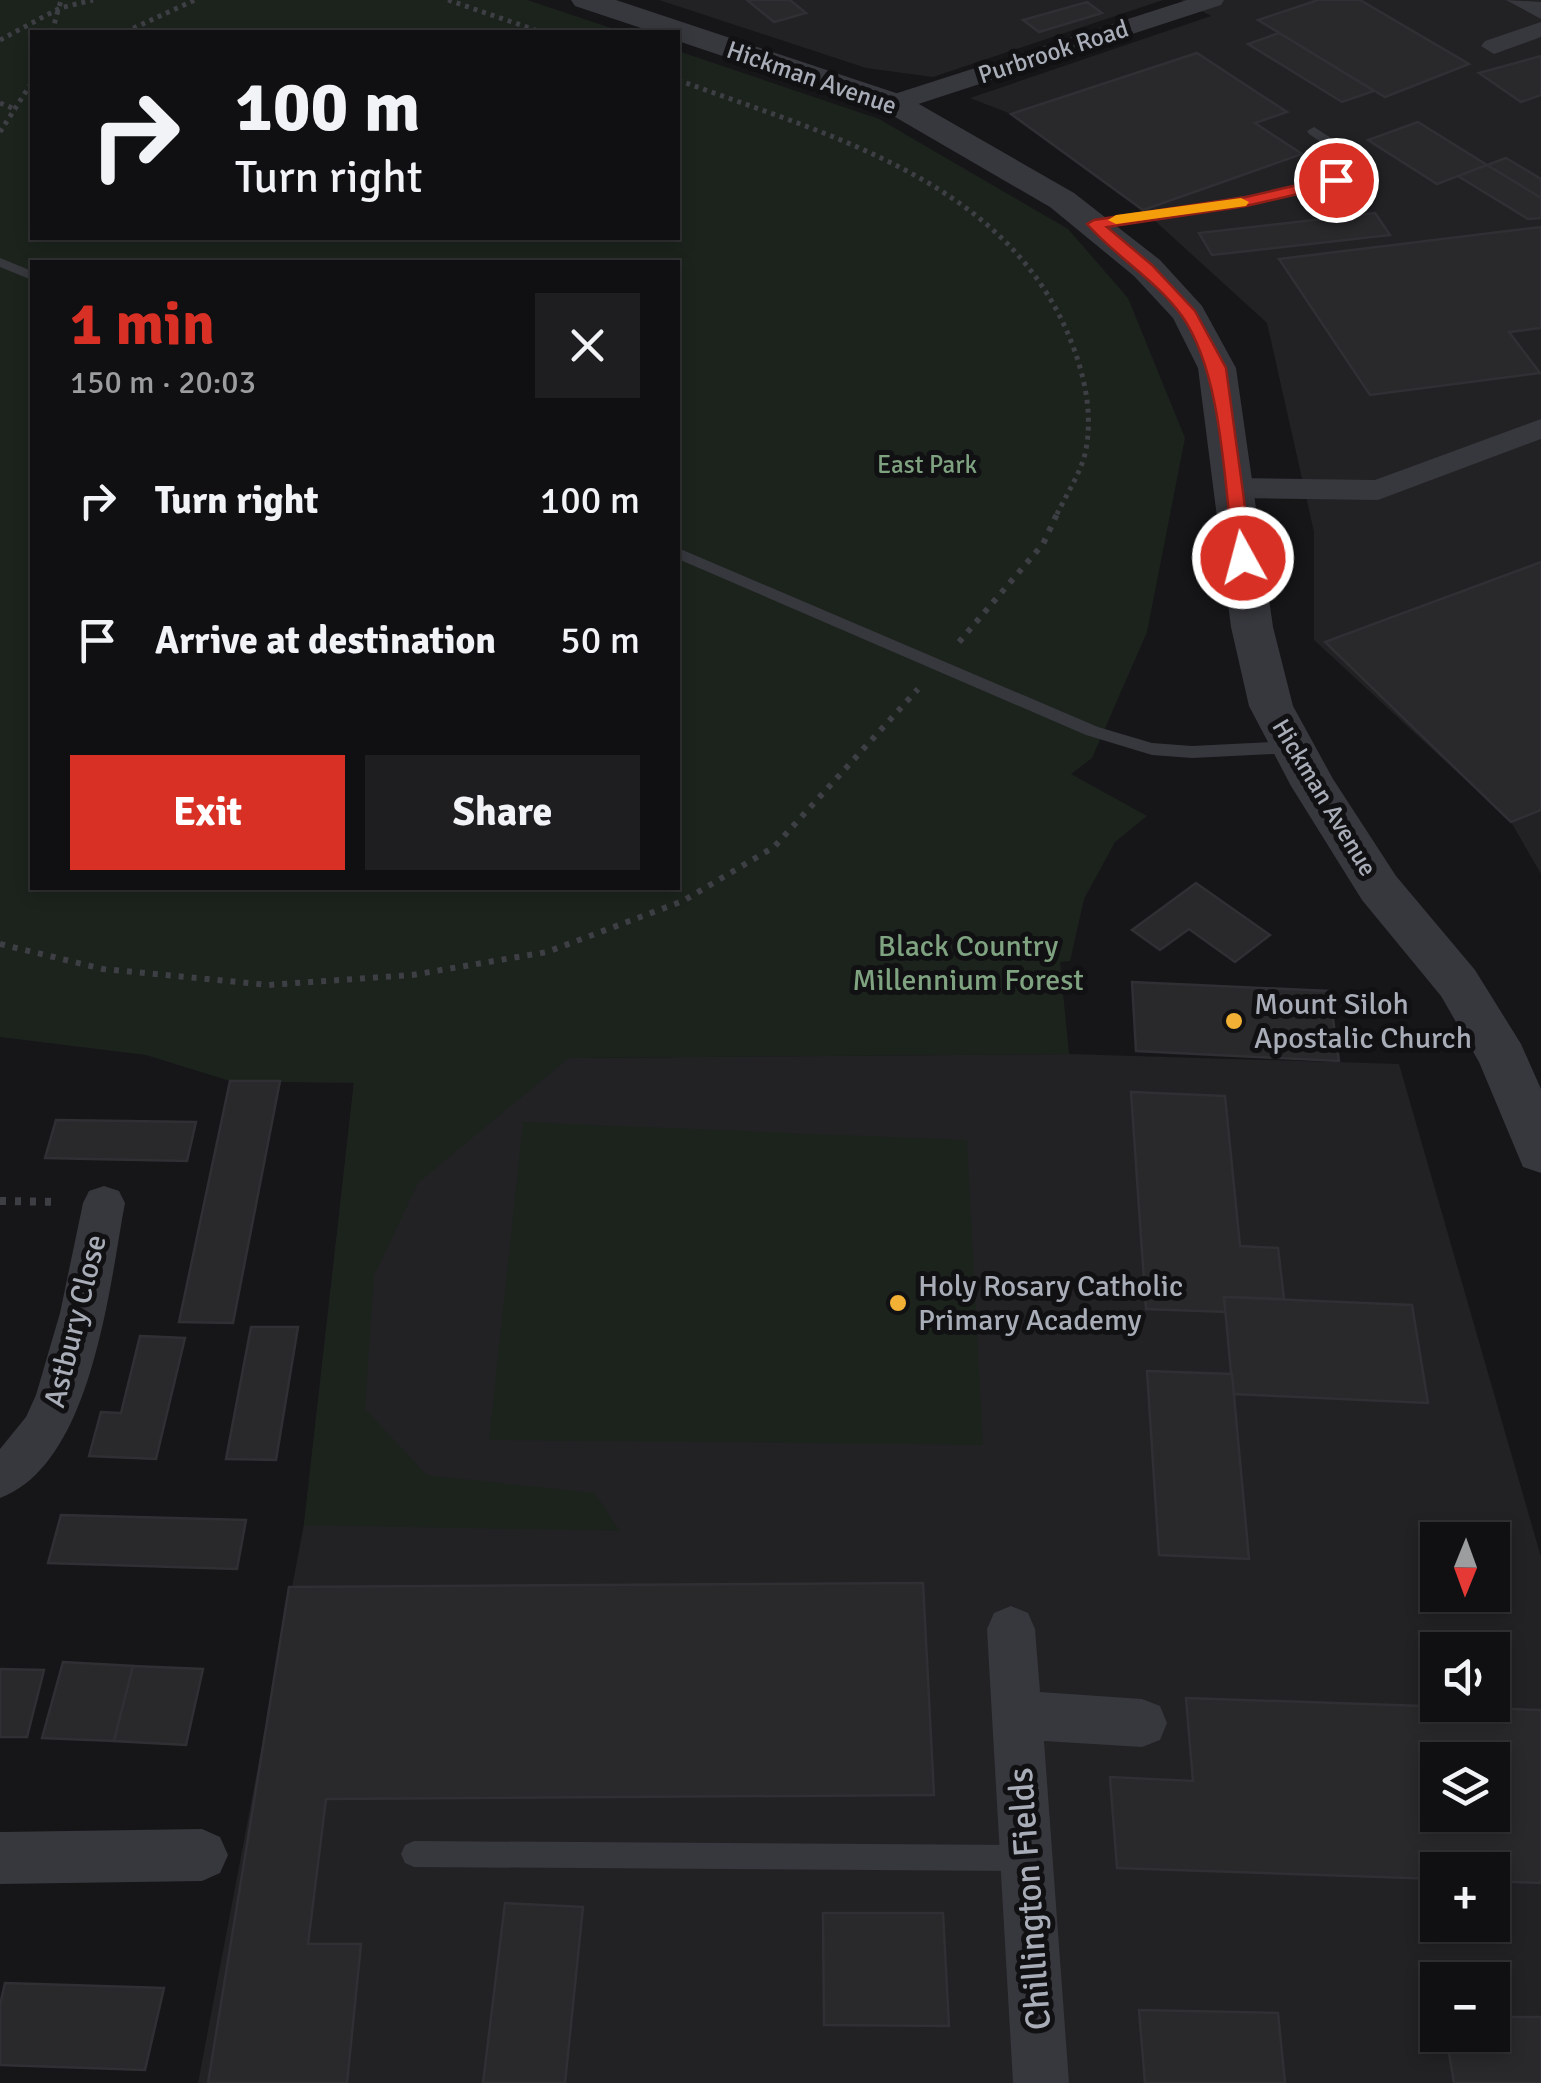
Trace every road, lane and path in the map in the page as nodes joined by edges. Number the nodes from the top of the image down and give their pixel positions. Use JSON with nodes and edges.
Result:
{"nodes":[{"id":1,"x":61,"y":0,"type":"edge"},
{"id":2,"x":93,"y":0,"type":"edge"},
{"id":3,"x":195,"y":0,"type":"edge"},
{"id":4,"x":448,"y":0,"type":"edge"},
{"id":5,"x":586,"y":0,"type":"edge"},
{"id":6,"x":1212,"y":0,"type":"edge"},
{"id":7,"x":1518,"y":0,"type":"edge"},
{"id":8,"x":60,"y":8,"type":"junction"},
{"id":9,"x":1541,"y":12,"type":"edge"},
{"id":10,"x":1541,"y":28,"type":"edge"},
{"id":11,"x":53,"y":30,"type":"edge"},
{"id":12,"x":129,"y":30,"type":"edge"},
{"id":13,"x":535,"y":30,"type":"edge"},
{"id":14,"x":676,"y":30,"type":"edge"},
{"id":15,"x":680,"y":31,"type":"edge"},
{"id":16,"x":0,"y":40,"type":"edge"},
{"id":17,"x":1494,"y":46,"type":"dead end"},
{"id":18,"x":680,"y":81,"type":"edge"},
{"id":19,"x":30,"y":88,"type":"edge"},
{"id":20,"x":0,"y":103,"type":"edge"},
{"id":21,"x":894,"y":103,"type":"junction"},
{"id":22,"x":17,"y":110,"type":"junction"},
{"id":23,"x":1314,"y":131,"type":"dead end"},
{"id":24,"x":0,"y":132,"type":"edge"},
{"id":25,"x":1094,"y":224,"type":"junction"},
{"id":26,"x":0,"y":262,"type":"edge"},
{"id":27,"x":30,"y":275,"type":"edge"},
{"id":28,"x":1541,"y":428,"type":"edge"},
{"id":29,"x":1234,"y":488,"type":"junction"},
{"id":30,"x":680,"y":554,"type":"edge"},
{"id":31,"x":940,"y":666,"type":"junction"},
{"id":32,"x":1292,"y":747,"type":"junction"},
{"id":33,"x":0,"y":944,"type":"edge"},
{"id":34,"x":1541,"y":1152,"type":"edge"},
{"id":35,"x":104,"y":1204,"type":"dead end"},
{"id":36,"x":0,"y":1477,"type":"edge"},
{"id":37,"x":1011,"y":1629,"type":"dead end"},
{"id":38,"x":1017,"y":1715,"type":"junction"},
{"id":39,"x":1142,"y":1723,"type":"dead end"},
{"id":40,"x":414,"y":1854,"type":"dead end"},
{"id":41,"x":202,"y":1855,"type":"dead end"},
{"id":42,"x":0,"y":1858,"type":"edge"},
{"id":43,"x":1027,"y":1858,"type":"junction"},
{"id":44,"x":1041,"y":2083,"type":"edge"}],
"edges":[{"from":1,"to":8,"type":"path"},
{"from":2,"to":8,"type":"path"},
{"from":3,"to":12,"type":"path"},
{"from":4,"to":13,"type":"path"},
{"from":5,"to":14,"type":"street","name":"Hickman Avenue"},
{"from":6,"to":21,"type":"street","name":"Purbrook Road"},
{"from":7,"to":9,"type":"street"},
{"from":8,"to":11,"type":"path"},
{"from":8,"to":16,"type":"path"},
{"from":10,"to":17,"type":"street"},
{"from":15,"to":21,"type":"street","name":"Hickman Avenue"},
{"from":18,"to":31,"type":"path"},
{"from":19,"to":22,"type":"path"},
{"from":20,"to":22,"type":"path"},
{"from":21,"to":25,"type":"street","name":"Hickman Avenue"},
{"from":22,"to":24,"type":"path"},
{"from":23,"to":25,"type":"lane"},
{"from":25,"to":29,"type":"street","name":"Hickman Avenue"},
{"from":26,"to":27,"type":"lane"},
{"from":28,"to":29,"type":"street"},
{"from":29,"to":32,"type":"street","name":"Hickman Avenue"},
{"from":30,"to":31,"type":"lane"},
{"from":31,"to":32,"type":"lane"},
{"from":31,"to":33,"type":"path"},
{"from":32,"to":34,"type":"street","name":"Hickman Avenue"},
{"from":35,"to":36,"type":"street","name":"Astbury Close"},
{"from":37,"to":38,"type":"street","name":"Chillington Fields"},
{"from":38,"to":39,"type":"street"},
{"from":38,"to":43,"type":"street","name":"Chillington Fields"},
{"from":40,"to":43,"type":"lane"},
{"from":41,"to":42,"type":"street"},
{"from":43,"to":44,"type":"street","name":"Chillington Fields"}]}
